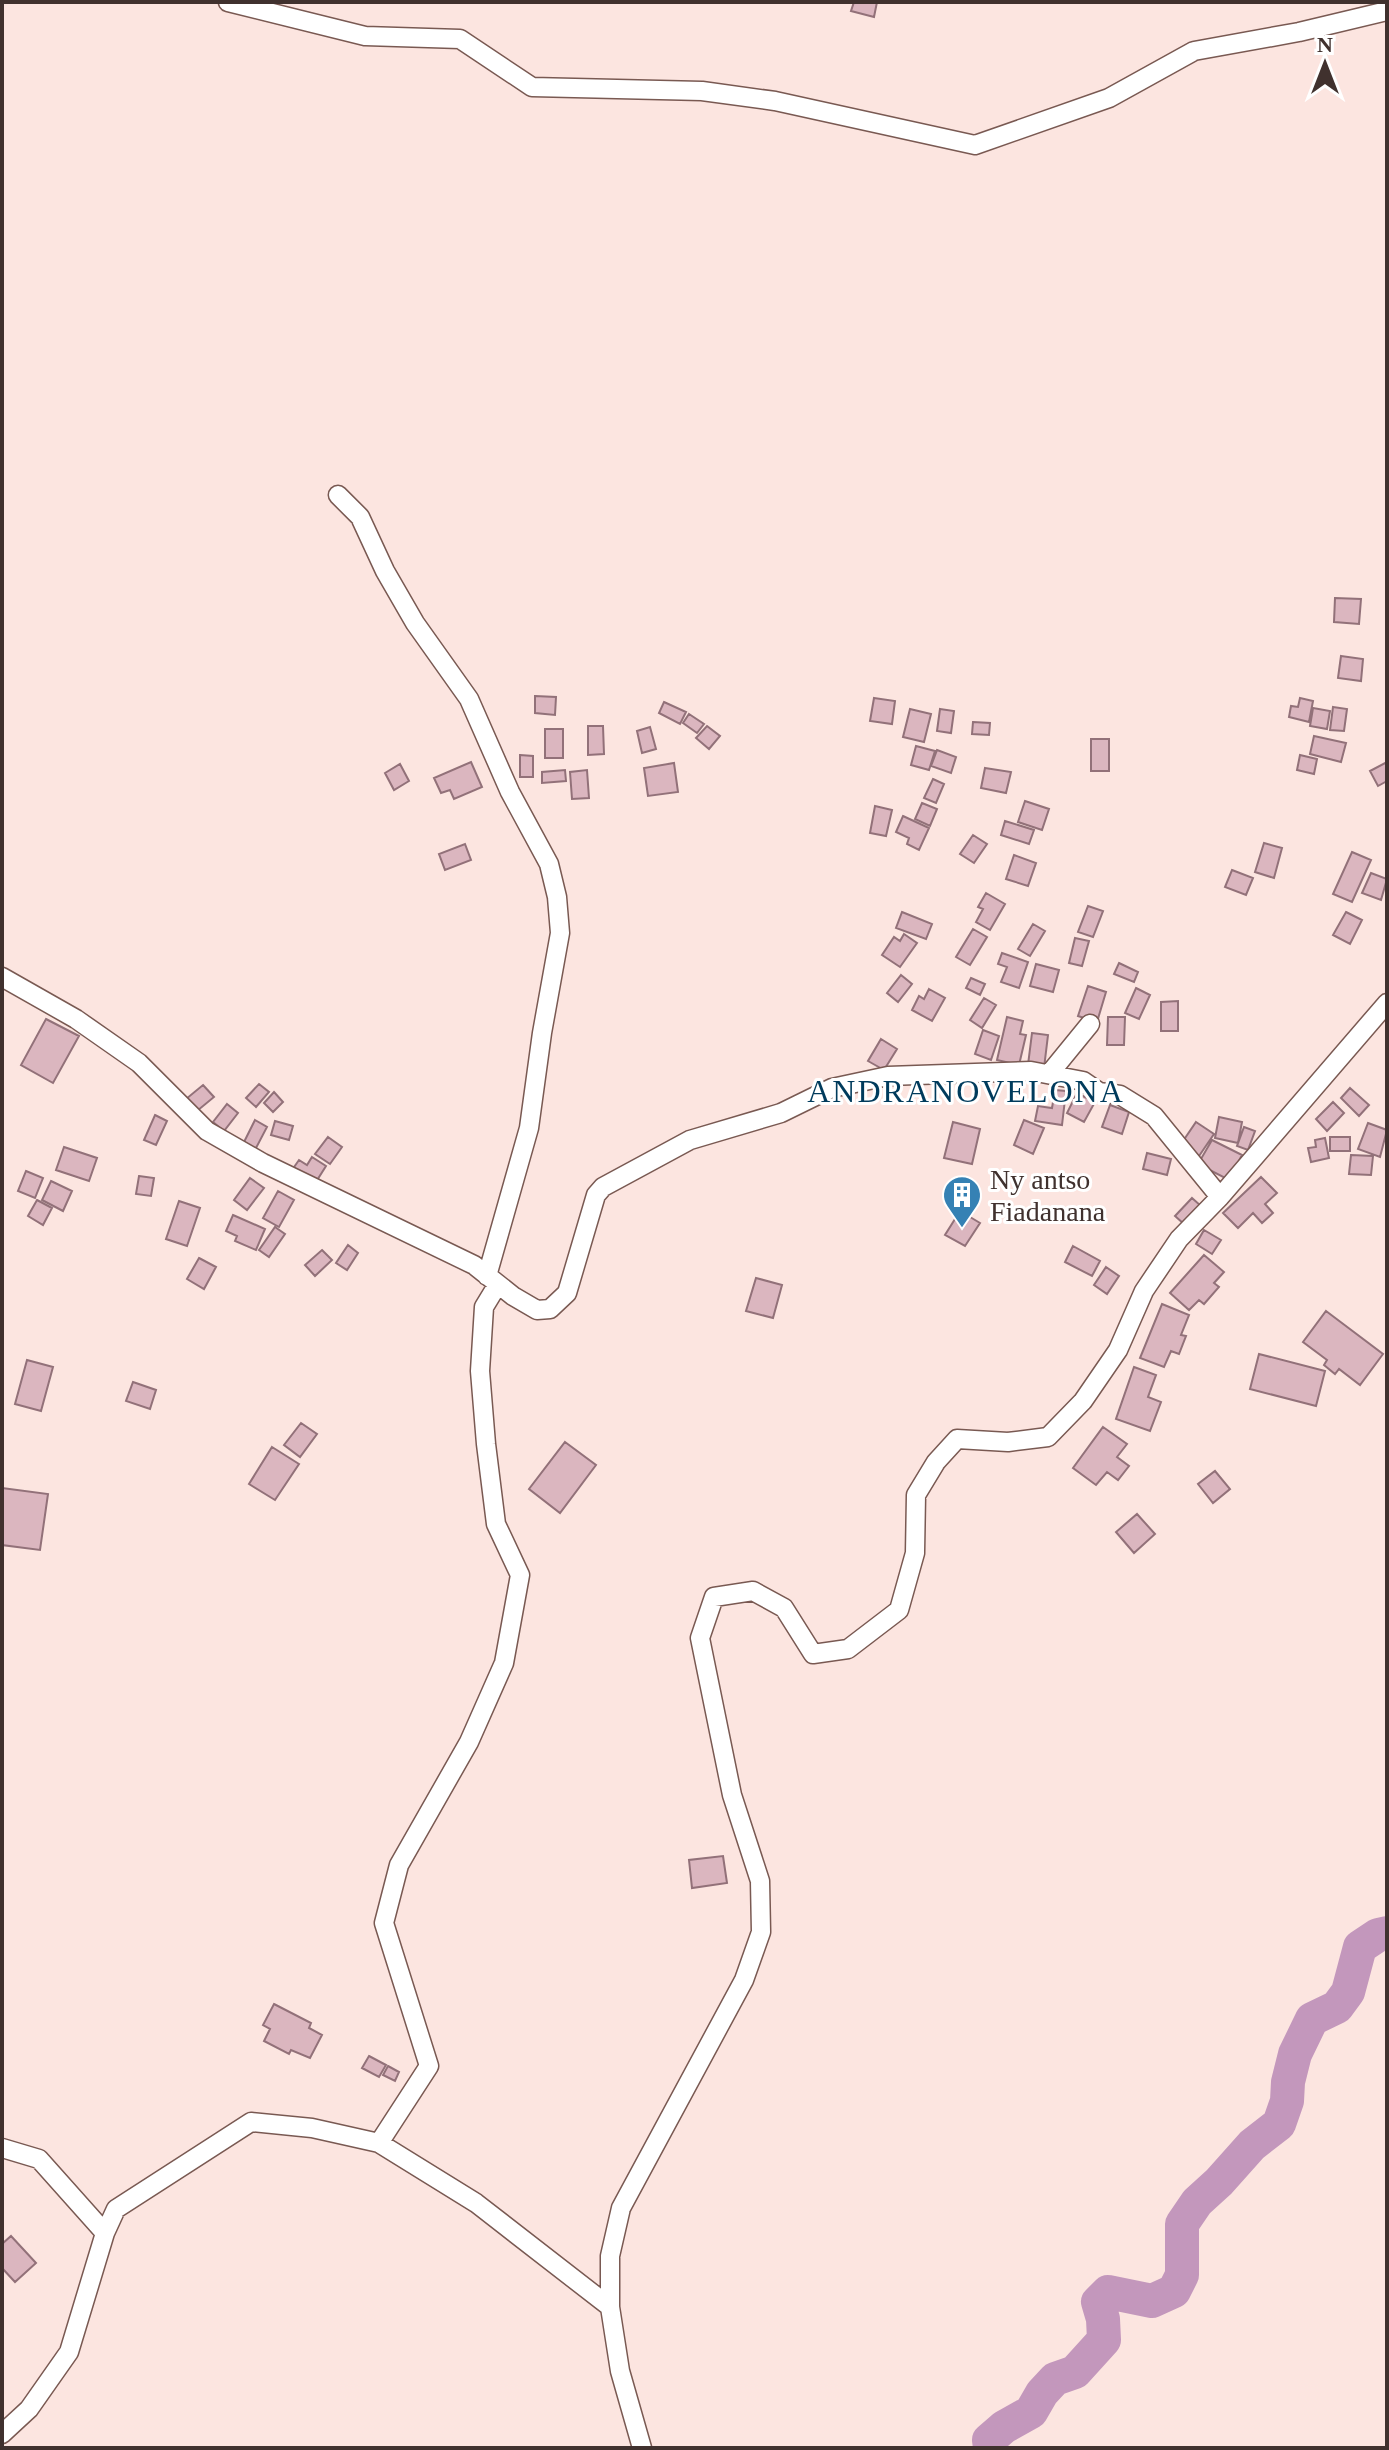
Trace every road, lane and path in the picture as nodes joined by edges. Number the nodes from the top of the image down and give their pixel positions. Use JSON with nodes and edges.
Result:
{"nodes":[{"id":1,"x":228,"y":2,"type":"edge"},
{"id":2,"x":1387,"y":11,"type":"edge"},
{"id":3,"x":338,"y":495,"type":"dead end"},
{"id":4,"x":2,"y":977,"type":"edge"},
{"id":5,"x":1387,"y":1003,"type":"edge"},
{"id":6,"x":1090,"y":1024,"type":"dead end"},
{"id":7,"x":1050,"y":1073,"type":"junction"},
{"id":8,"x":1220,"y":1197,"type":"junction"},
{"id":9,"x":492,"y":1280,"type":"junction"},
{"id":10,"x":379,"y":2143,"type":"junction"},
{"id":11,"x":2,"y":2148,"type":"edge"},
{"id":12,"x":105,"y":2233,"type":"junction"},
{"id":13,"x":610,"y":2307,"type":"junction"},
{"id":14,"x":2,"y":2434,"type":"edge"},
{"id":15,"x":642,"y":2448,"type":"edge"}],
"edges":[{"from":1,"to":2,"type":"street"},
{"from":3,"to":9,"type":"street"},
{"from":4,"to":9,"type":"street"},
{"from":5,"to":8,"type":"street"},
{"from":6,"to":7,"type":"street"},
{"from":7,"to":8,"type":"street"},
{"from":7,"to":9,"type":"street"},
{"from":8,"to":13,"type":"street"},
{"from":9,"to":10,"type":"street"},
{"from":10,"to":12,"type":"street"},
{"from":10,"to":13,"type":"street"},
{"from":11,"to":12,"type":"street"},
{"from":12,"to":14,"type":"street"},
{"from":13,"to":15,"type":"street"}]}
